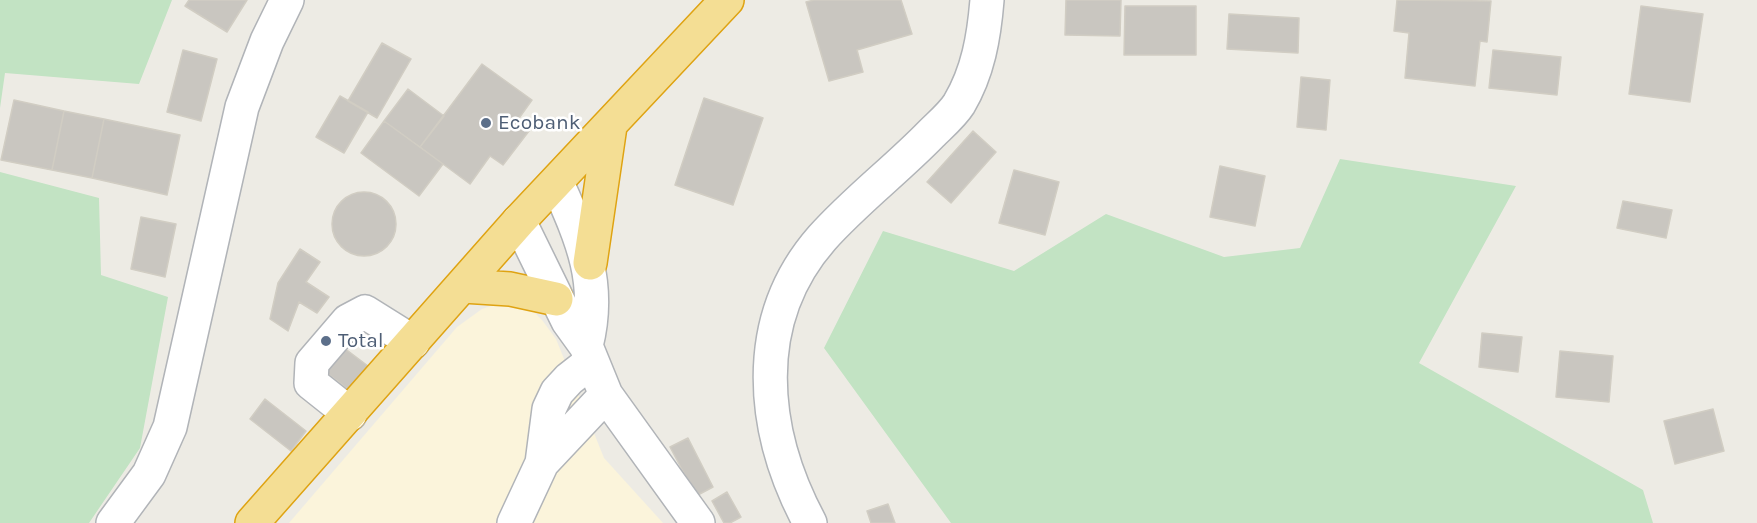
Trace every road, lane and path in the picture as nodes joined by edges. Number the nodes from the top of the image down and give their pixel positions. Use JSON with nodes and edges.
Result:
{"nodes":[{"id":1,"x":287,"y":0,"type":"edge"},
{"id":2,"x":987,"y":0,"type":"edge"},
{"id":3,"x":723,"y":2,"type":"edge"},
{"id":4,"x":610,"y":126,"type":"junction"},
{"id":5,"x":557,"y":183,"type":"junction"},
{"id":6,"x":519,"y":221,"type":"junction"},
{"id":7,"x":590,"y":263,"type":"junction"},
{"id":8,"x":463,"y":286,"type":"junction"},
{"id":9,"x":556,"y":299,"type":"junction"},
{"id":10,"x":413,"y":342,"type":"junction"},
{"id":11,"x":589,"y":354,"type":"junction"},
{"id":12,"x":606,"y":395,"type":"junction"},
{"id":13,"x":350,"y":414,"type":"junction"},
{"id":14,"x":542,"y":463,"type":"junction"},
{"id":15,"x":113,"y":523,"type":"edge"},
{"id":16,"x":252,"y":523,"type":"edge"},
{"id":17,"x":514,"y":523,"type":"edge"},
{"id":18,"x":698,"y":523,"type":"edge"},
{"id":19,"x":810,"y":523,"type":"edge"}],
"edges":[{"from":1,"to":15,"type":"street"},
{"from":2,"to":19,"type":"street"},
{"from":3,"to":4,"type":"highway"},
{"from":4,"to":5,"type":"highway"},
{"from":4,"to":7,"type":"highway"},
{"from":5,"to":6,"type":"highway"},
{"from":5,"to":7,"type":"street"},
{"from":6,"to":8,"type":"highway"},
{"from":6,"to":9,"type":"street"},
{"from":7,"to":11,"type":"street"},
{"from":8,"to":9,"type":"highway"},
{"from":8,"to":10,"type":"highway"},
{"from":9,"to":11,"type":"street"},
{"from":10,"to":13,"type":"highway"},
{"from":10,"to":13,"type":"street"},
{"from":11,"to":12,"type":"street"},
{"from":11,"to":14,"type":"street"},
{"from":12,"to":14,"type":"street"},
{"from":12,"to":18,"type":"street"},
{"from":13,"to":16,"type":"highway"},
{"from":14,"to":17,"type":"street"}]}
